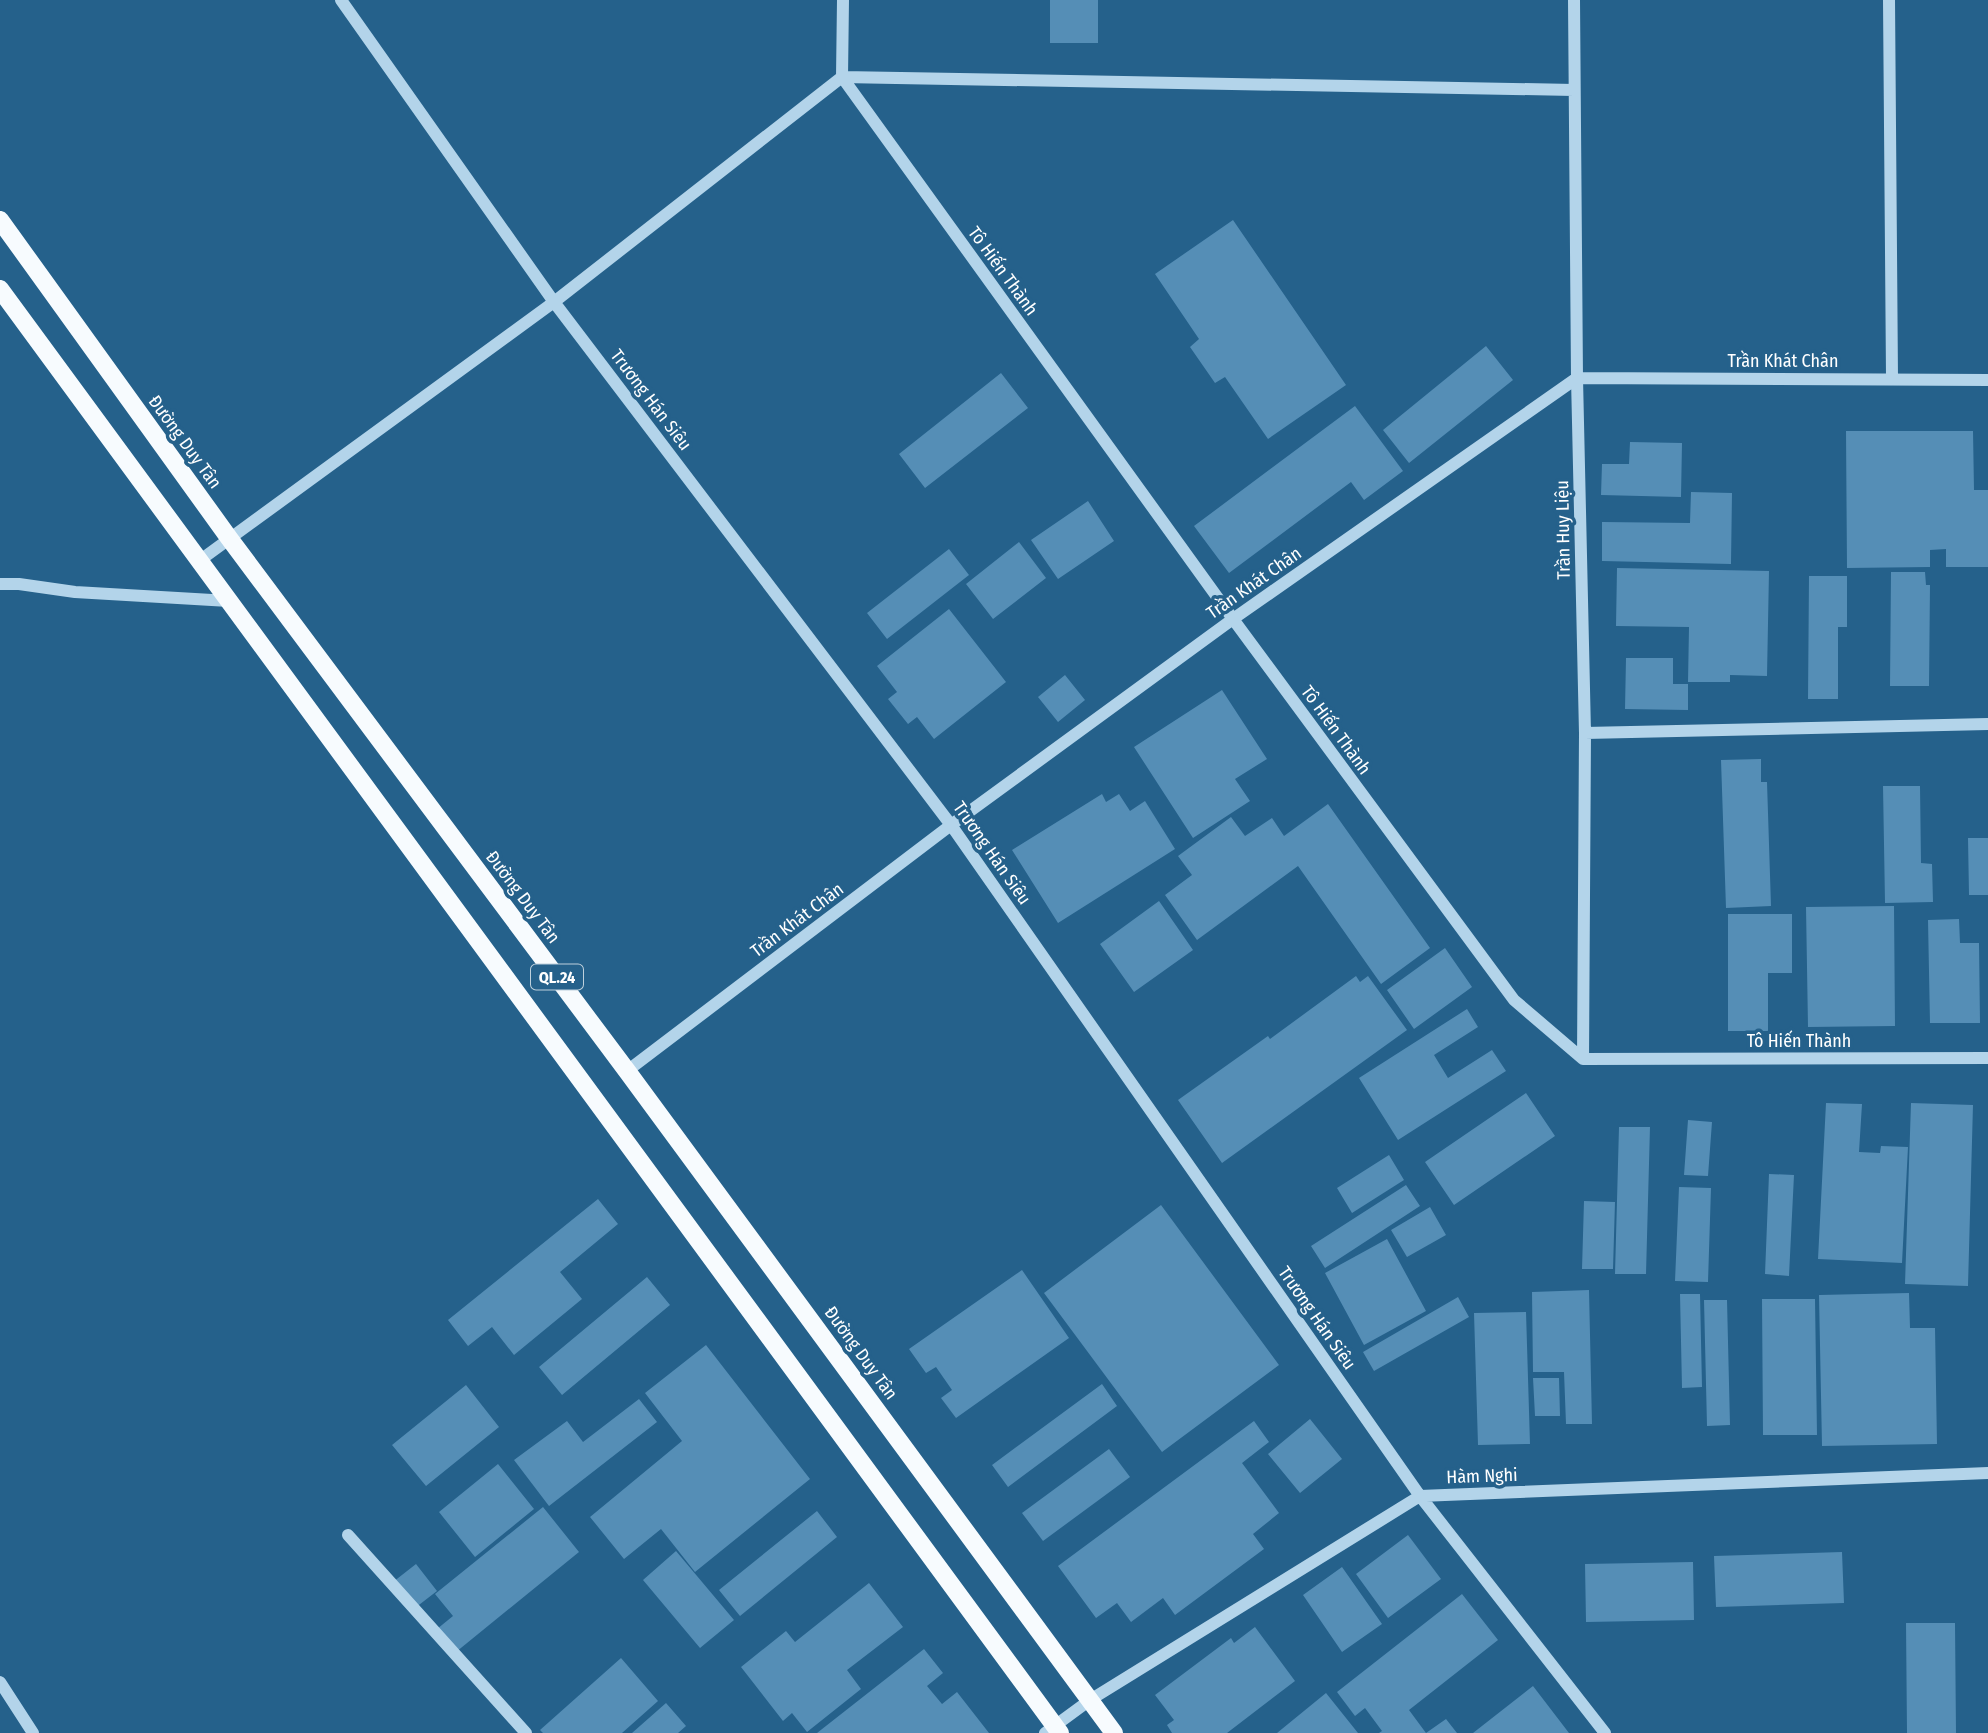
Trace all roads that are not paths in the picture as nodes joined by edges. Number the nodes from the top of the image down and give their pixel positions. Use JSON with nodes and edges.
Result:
{"nodes":[{"id":1,"x":341,"y":0,"type":"edge"},
{"id":2,"x":843,"y":0,"type":"edge"},
{"id":3,"x":1574,"y":0,"type":"edge"},
{"id":4,"x":1889,"y":0,"type":"edge"},
{"id":5,"x":842,"y":77,"type":"junction"},
{"id":6,"x":1574,"y":90,"type":"junction"},
{"id":7,"x":0,"y":220,"type":"edge"},
{"id":8,"x":0,"y":289,"type":"edge"},
{"id":9,"x":554,"y":302,"type":"junction"},
{"id":10,"x":1577,"y":378,"type":"junction"},
{"id":11,"x":1892,"y":378,"type":"junction"},
{"id":12,"x":1988,"y":380,"type":"edge"},
{"id":13,"x":229,"y":538,"type":"junction"},
{"id":14,"x":199,"y":561,"type":"junction"},
{"id":15,"x":0,"y":584,"type":"edge"},
{"id":16,"x":229,"y":601,"type":"junction"},
{"id":17,"x":1233,"y":619,"type":"junction"},
{"id":18,"x":1988,"y":724,"type":"edge"},
{"id":19,"x":1585,"y":733,"type":"junction"},
{"id":20,"x":951,"y":825,"type":"junction"},
{"id":21,"x":1988,"y":1058,"type":"edge"},
{"id":22,"x":1583,"y":1059,"type":"junction"},
{"id":23,"x":627,"y":1071,"type":"junction"},
{"id":24,"x":1988,"y":1473,"type":"edge"},
{"id":25,"x":1420,"y":1496,"type":"junction"},
{"id":26,"x":348,"y":1535,"type":"dead end"},
{"id":27,"x":0,"y":1682,"type":"edge"},
{"id":28,"x":1090,"y":1700,"type":"junction"},
{"id":29,"x":1053,"y":1730,"type":"edge"},
{"id":30,"x":33,"y":1733,"type":"edge"},
{"id":31,"x":526,"y":1733,"type":"edge"},
{"id":32,"x":1114,"y":1733,"type":"edge"},
{"id":33,"x":1605,"y":1733,"type":"edge"}],
"edges":[{"from":1,"to":9,"type":"street","name":"Trương Hán Siêu"},
{"from":2,"to":5,"type":"street"},
{"from":3,"to":6,"type":"street","name":"Trần Huy Liệu"},
{"from":4,"to":11,"type":"street"},
{"from":5,"to":6,"type":"street"},
{"from":5,"to":9,"type":"street"},
{"from":5,"to":17,"type":"street","name":"Tô Hiến Thành"},
{"from":6,"to":10,"type":"street","name":"Trần Huy Liệu"},
{"from":7,"to":13,"type":"main road","name":"Đường Duy Tân","number":"QL.24"},
{"from":8,"to":14,"type":"main road","number":"QL.24"},
{"from":9,"to":13,"type":"street"},
{"from":9,"to":20,"type":"street","name":"Trương Hán Siêu"},
{"from":10,"to":11,"type":"street","name":"Trần Khát Chân"},
{"from":10,"to":17,"type":"street","name":"Trần Khát Chân"},
{"from":10,"to":19,"type":"street","name":"Trần Huy Liệu"},
{"from":11,"to":12,"type":"street","name":"Trần Khát Chân"},
{"from":13,"to":14,"type":"street"},
{"from":13,"to":23,"type":"main road","name":"Đường Duy Tân","number":"QL.24"},
{"from":14,"to":16,"type":"main road","number":"QL.24"},
{"from":15,"to":16,"type":"street"},
{"from":16,"to":29,"type":"main road","number":"QL.24"},
{"from":17,"to":20,"type":"street","name":"Trần Khát Chân"},
{"from":17,"to":22,"type":"street","name":"Tô Hiến Thành"},
{"from":18,"to":19,"type":"street"},
{"from":19,"to":22,"type":"street","name":"Trần Huy Liệu"},
{"from":20,"to":23,"type":"street","name":"Trần Khát Chân"},
{"from":20,"to":25,"type":"street","name":"Trương Hán Siêu"},
{"from":21,"to":22,"type":"street","name":"Tô Hiến Thành"},
{"from":23,"to":28,"type":"main road","name":"Đường Duy Tân","number":"QL.24"},
{"from":24,"to":25,"type":"street","name":"Hàm Nghi"},
{"from":25,"to":28,"type":"street","name":"Hàm Nghi"},
{"from":25,"to":33,"type":"street","name":"Trương Hán Siêu"},
{"from":26,"to":31,"type":"street"},
{"from":27,"to":30,"type":"street"},
{"from":28,"to":29,"type":"street","name":"Hàm Nghi"},
{"from":28,"to":32,"type":"main road","name":"Đường Duy Tân","number":"QL.24"}]}
